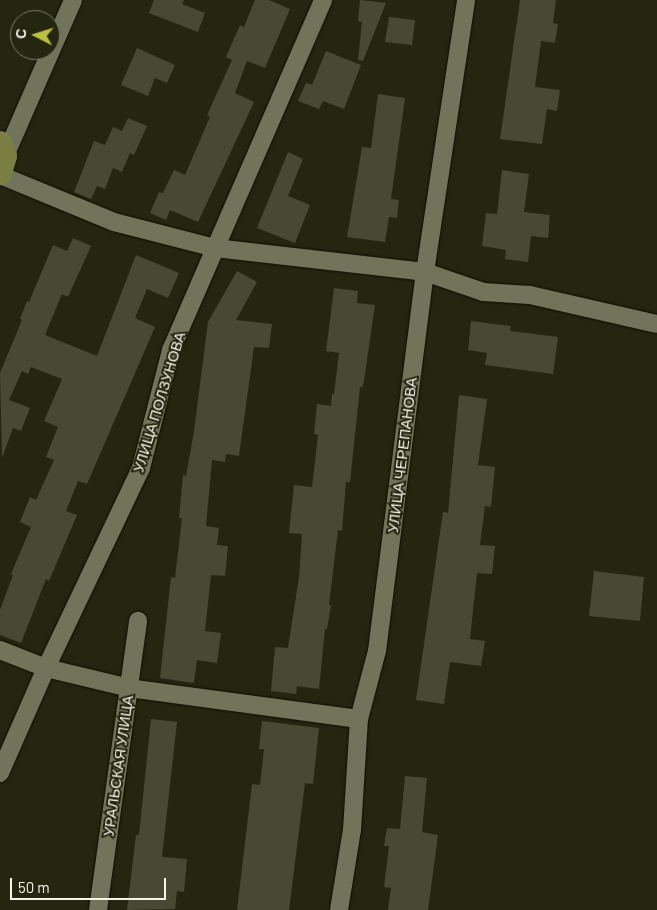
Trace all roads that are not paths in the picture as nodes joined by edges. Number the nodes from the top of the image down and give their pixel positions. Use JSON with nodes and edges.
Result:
{"nodes":[{"id":1,"x":73,"y":0,"type":"edge"},
{"id":2,"x":323,"y":0,"type":"edge"},
{"id":3,"x":466,"y":0,"type":"edge"},
{"id":4,"x":1,"y":162,"type":"edge"},
{"id":5,"x":215,"y":248,"type":"junction"},
{"id":6,"x":425,"y":272,"type":"junction"},
{"id":7,"x":657,"y":324,"type":"edge"},
{"id":8,"x":138,"y":621,"type":"dead end"},
{"id":9,"x":0,"y":650,"type":"edge"},
{"id":10,"x":46,"y":668,"type":"junction"},
{"id":11,"x":129,"y":688,"type":"junction"},
{"id":12,"x":359,"y":719,"type":"junction"},
{"id":13,"x":0,"y":773,"type":"edge"},
{"id":14,"x":98,"y":910,"type":"edge"},
{"id":15,"x":339,"y":910,"type":"edge"}],
"edges":[{"from":1,"to":4,"type":"street"},
{"from":2,"to":5,"type":"street","name":"УЛИЦА ПОЛЗУНОВА"},
{"from":3,"to":6,"type":"street","name":"УЛИЦА ЧЕРЕПАНОВА"},
{"from":4,"to":5,"type":"street"},
{"from":5,"to":6,"type":"street"},
{"from":5,"to":10,"type":"street","name":"УЛИЦА ПОЛЗУНОВА"},
{"from":6,"to":7,"type":"street"},
{"from":6,"to":12,"type":"street","name":"УЛИЦА ЧЕРЕПАНОВА"},
{"from":8,"to":11,"type":"street","name":"УРАЛЬСКАЯ УЛИЦА"},
{"from":9,"to":10,"type":"street"},
{"from":10,"to":11,"type":"street"},
{"from":10,"to":13,"type":"street","name":"УЛИЦА ПОЛЗУНОВА"},
{"from":11,"to":12,"type":"street"},
{"from":11,"to":14,"type":"street","name":"УРАЛЬСКАЯ УЛИЦА"},
{"from":12,"to":15,"type":"street","name":"УЛИЦА ЧЕРЕПАНОВА"}]}
